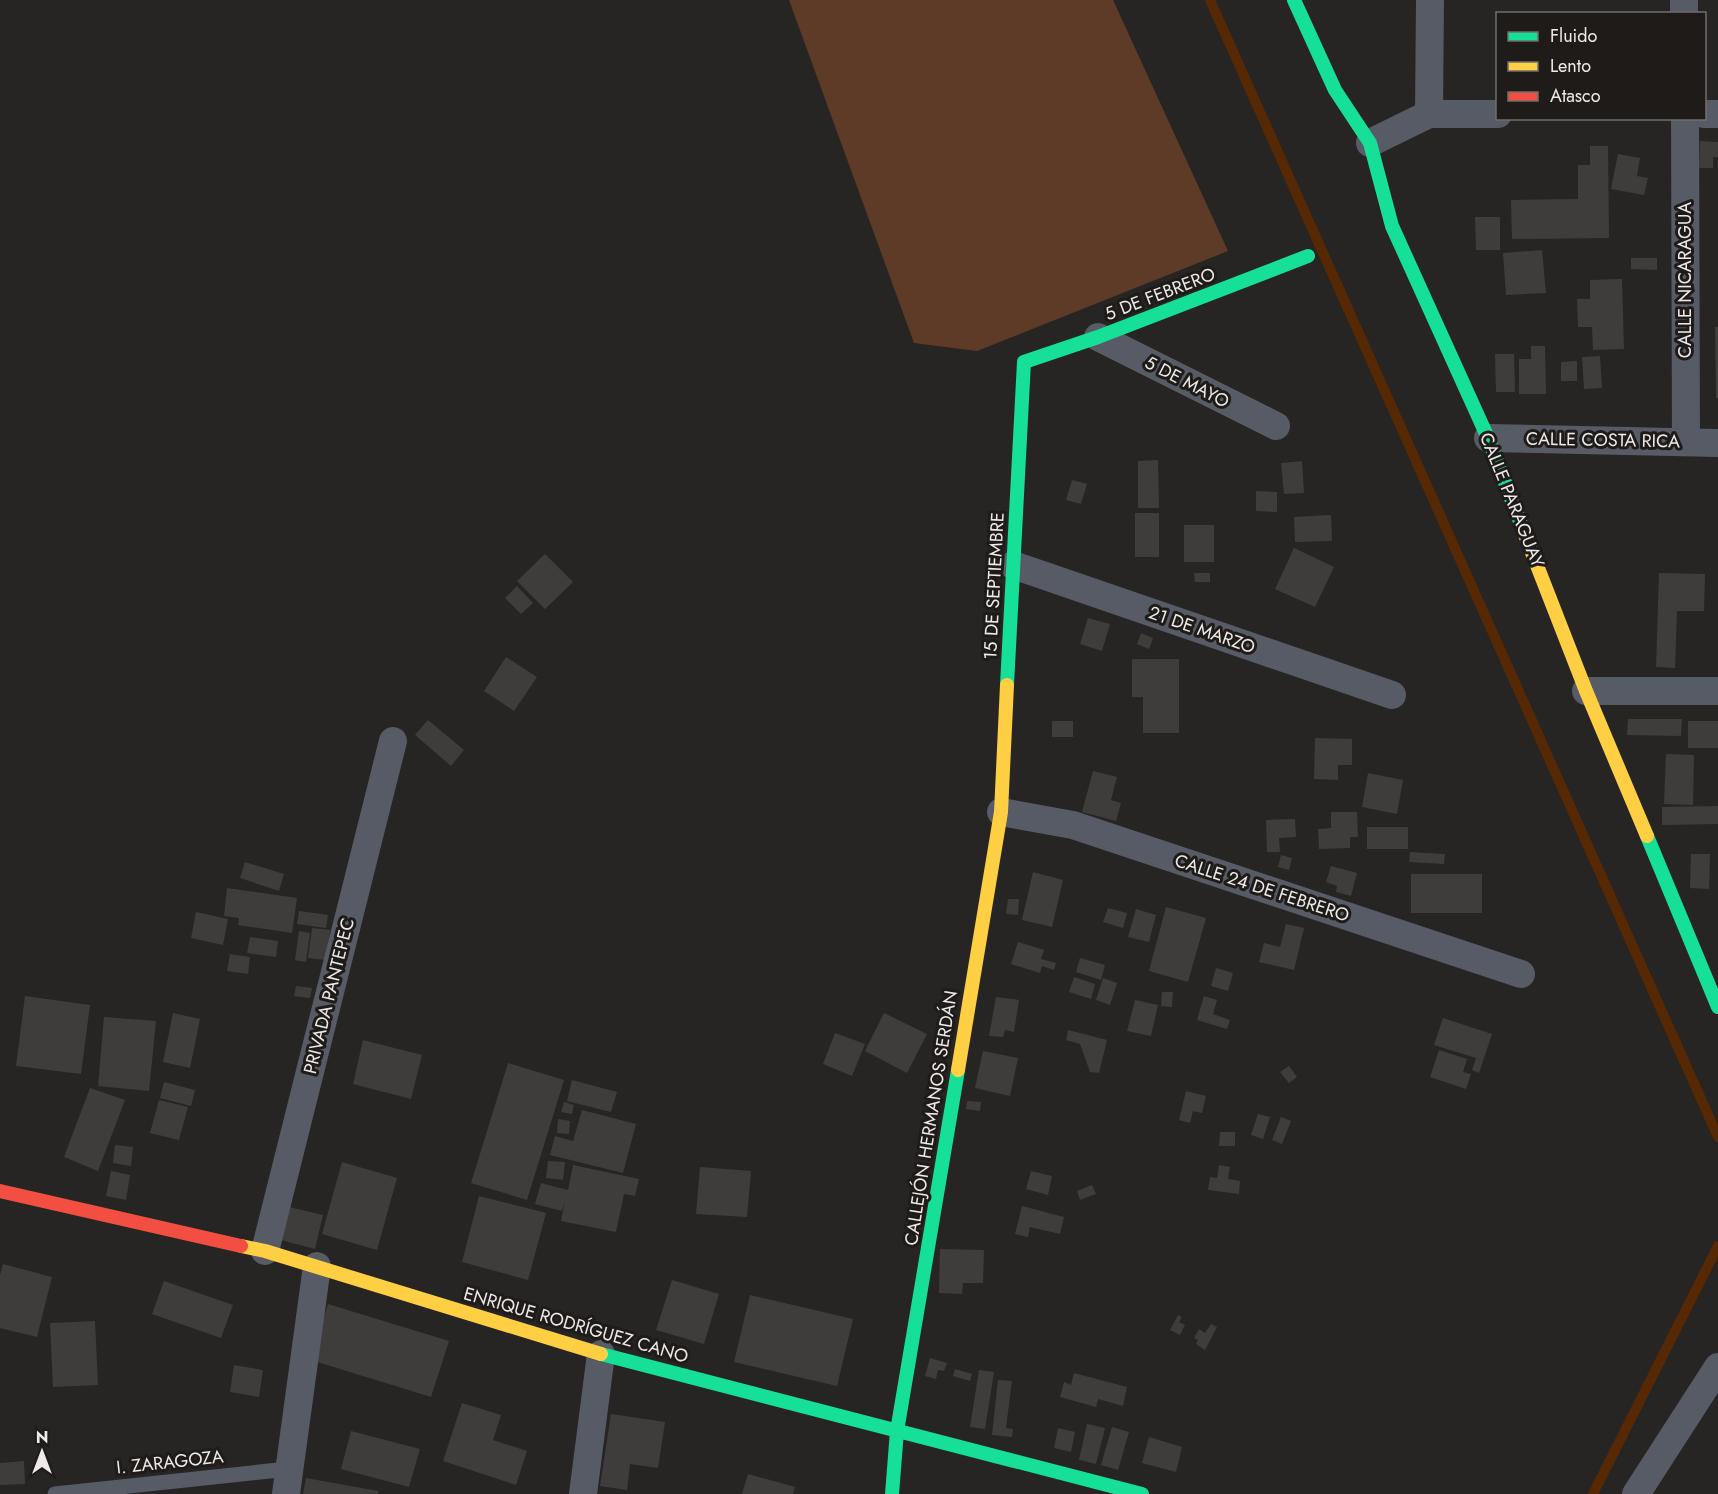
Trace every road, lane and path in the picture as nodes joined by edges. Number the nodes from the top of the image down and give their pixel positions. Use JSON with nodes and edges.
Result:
{"nodes":[{"id":1,"x":1294,"y":0,"type":"edge"},
{"id":2,"x":1430,"y":0,"type":"edge"},
{"id":3,"x":1429,"y":114,"type":"junction"},
{"id":4,"x":1496,"y":114,"type":"edge"},
{"id":5,"x":1685,"y":120,"type":"edge"},
{"id":6,"x":1370,"y":143,"type":"junction"},
{"id":7,"x":1308,"y":256,"type":"dead end"},
{"id":8,"x":1098,"y":337,"type":"junction"},
{"id":9,"x":1024,"y":362,"type":"joint"},
{"id":10,"x":1276,"y":426,"type":"dead end"},
{"id":11,"x":1488,"y":438,"type":"junction"},
{"id":12,"x":1686,"y":442,"type":"junction"},
{"id":13,"x":1718,"y":443,"type":"edge"},
{"id":14,"x":1013,"y":565,"type":"junction"},
{"id":15,"x":1586,"y":691,"type":"junction"},
{"id":16,"x":1718,"y":691,"type":"edge"},
{"id":17,"x":1392,"y":695,"type":"dead end"},
{"id":18,"x":393,"y":741,"type":"dead end"},
{"id":19,"x":1001,"y":812,"type":"junction"},
{"id":20,"x":1521,"y":974,"type":"dead end"},
{"id":21,"x":1718,"y":1007,"type":"edge"},
{"id":22,"x":0,"y":1191,"type":"edge"},
{"id":23,"x":265,"y":1251,"type":"junction"},
{"id":24,"x":317,"y":1266,"type":"junction"},
{"id":25,"x":601,"y":1354,"type":"junction"},
{"id":26,"x":1718,"y":1367,"type":"edge"},
{"id":27,"x":897,"y":1431,"type":"junction"},
{"id":28,"x":287,"y":1482,"type":"edge"},
{"id":29,"x":55,"y":1494,"type":"edge"},
{"id":30,"x":583,"y":1494,"type":"edge"},
{"id":31,"x":891,"y":1494,"type":"edge"},
{"id":32,"x":1142,"y":1494,"type":"edge"},
{"id":33,"x":1636,"y":1494,"type":"edge"}],
"edges":[{"from":1,"to":6,"type":"street","name":"CALLE PARAGUAY"},
{"from":2,"to":3,"type":"street"},
{"from":3,"to":4,"type":"street"},
{"from":3,"to":6,"type":"street"},
{"from":5,"to":12,"type":"street","name":"CALLE NICARAGUA"},
{"from":6,"to":11,"type":"street","name":"CALLE PARAGUAY"},
{"from":7,"to":8,"type":"street","name":"5 DE FEBRERO"},
{"from":8,"to":9,"type":"street","name":"5 DE FEBRERO"},
{"from":8,"to":10,"type":"street","name":"5 DE MAYO"},
{"from":9,"to":14,"type":"street","name":"15 DE SEPTIEMBRE"},
{"from":11,"to":12,"type":"street","name":"CALLE COSTA RICA"},
{"from":11,"to":15,"type":"street","name":"CALLE PARAGUAY"},
{"from":12,"to":13,"type":"street","name":"CALLE COSTA RICA"},
{"from":14,"to":17,"type":"street","name":"21 DE MARZO"},
{"from":14,"to":19,"type":"street","name":"15 DE SEPTIEMBRE"},
{"from":15,"to":16,"type":"street"},
{"from":15,"to":21,"type":"street","name":"CALLE PARAGUAY"},
{"from":18,"to":23,"type":"street","name":"PRIVADA PANTEPEC"},
{"from":19,"to":20,"type":"street","name":"CALLE 24 DE FEBRERO"},
{"from":19,"to":27,"type":"street","name":"CALLEJÓN HERMANOS SERDÁN"},
{"from":22,"to":23,"type":"street","name":"ENRIQUE RODRÍGUEZ CANO"},
{"from":23,"to":24,"type":"street","name":"ENRIQUE RODRÍGUEZ CANO"},
{"from":24,"to":25,"type":"street","name":"ENRIQUE RODRÍGUEZ CANO"},
{"from":24,"to":28,"type":"street"},
{"from":25,"to":27,"type":"street","name":"ENRIQUE RODRÍGUEZ CANO"},
{"from":25,"to":30,"type":"street"},
{"from":26,"to":33,"type":"street"},
{"from":27,"to":31,"type":"street","name":"CALLEJÓN HERMANOS SERDÁN"},
{"from":27,"to":32,"type":"street","name":"ENRIQUE RODRÍGUEZ CANO"},
{"from":28,"to":29,"type":"lane","name":"I. ZARAGOZA"}]}
